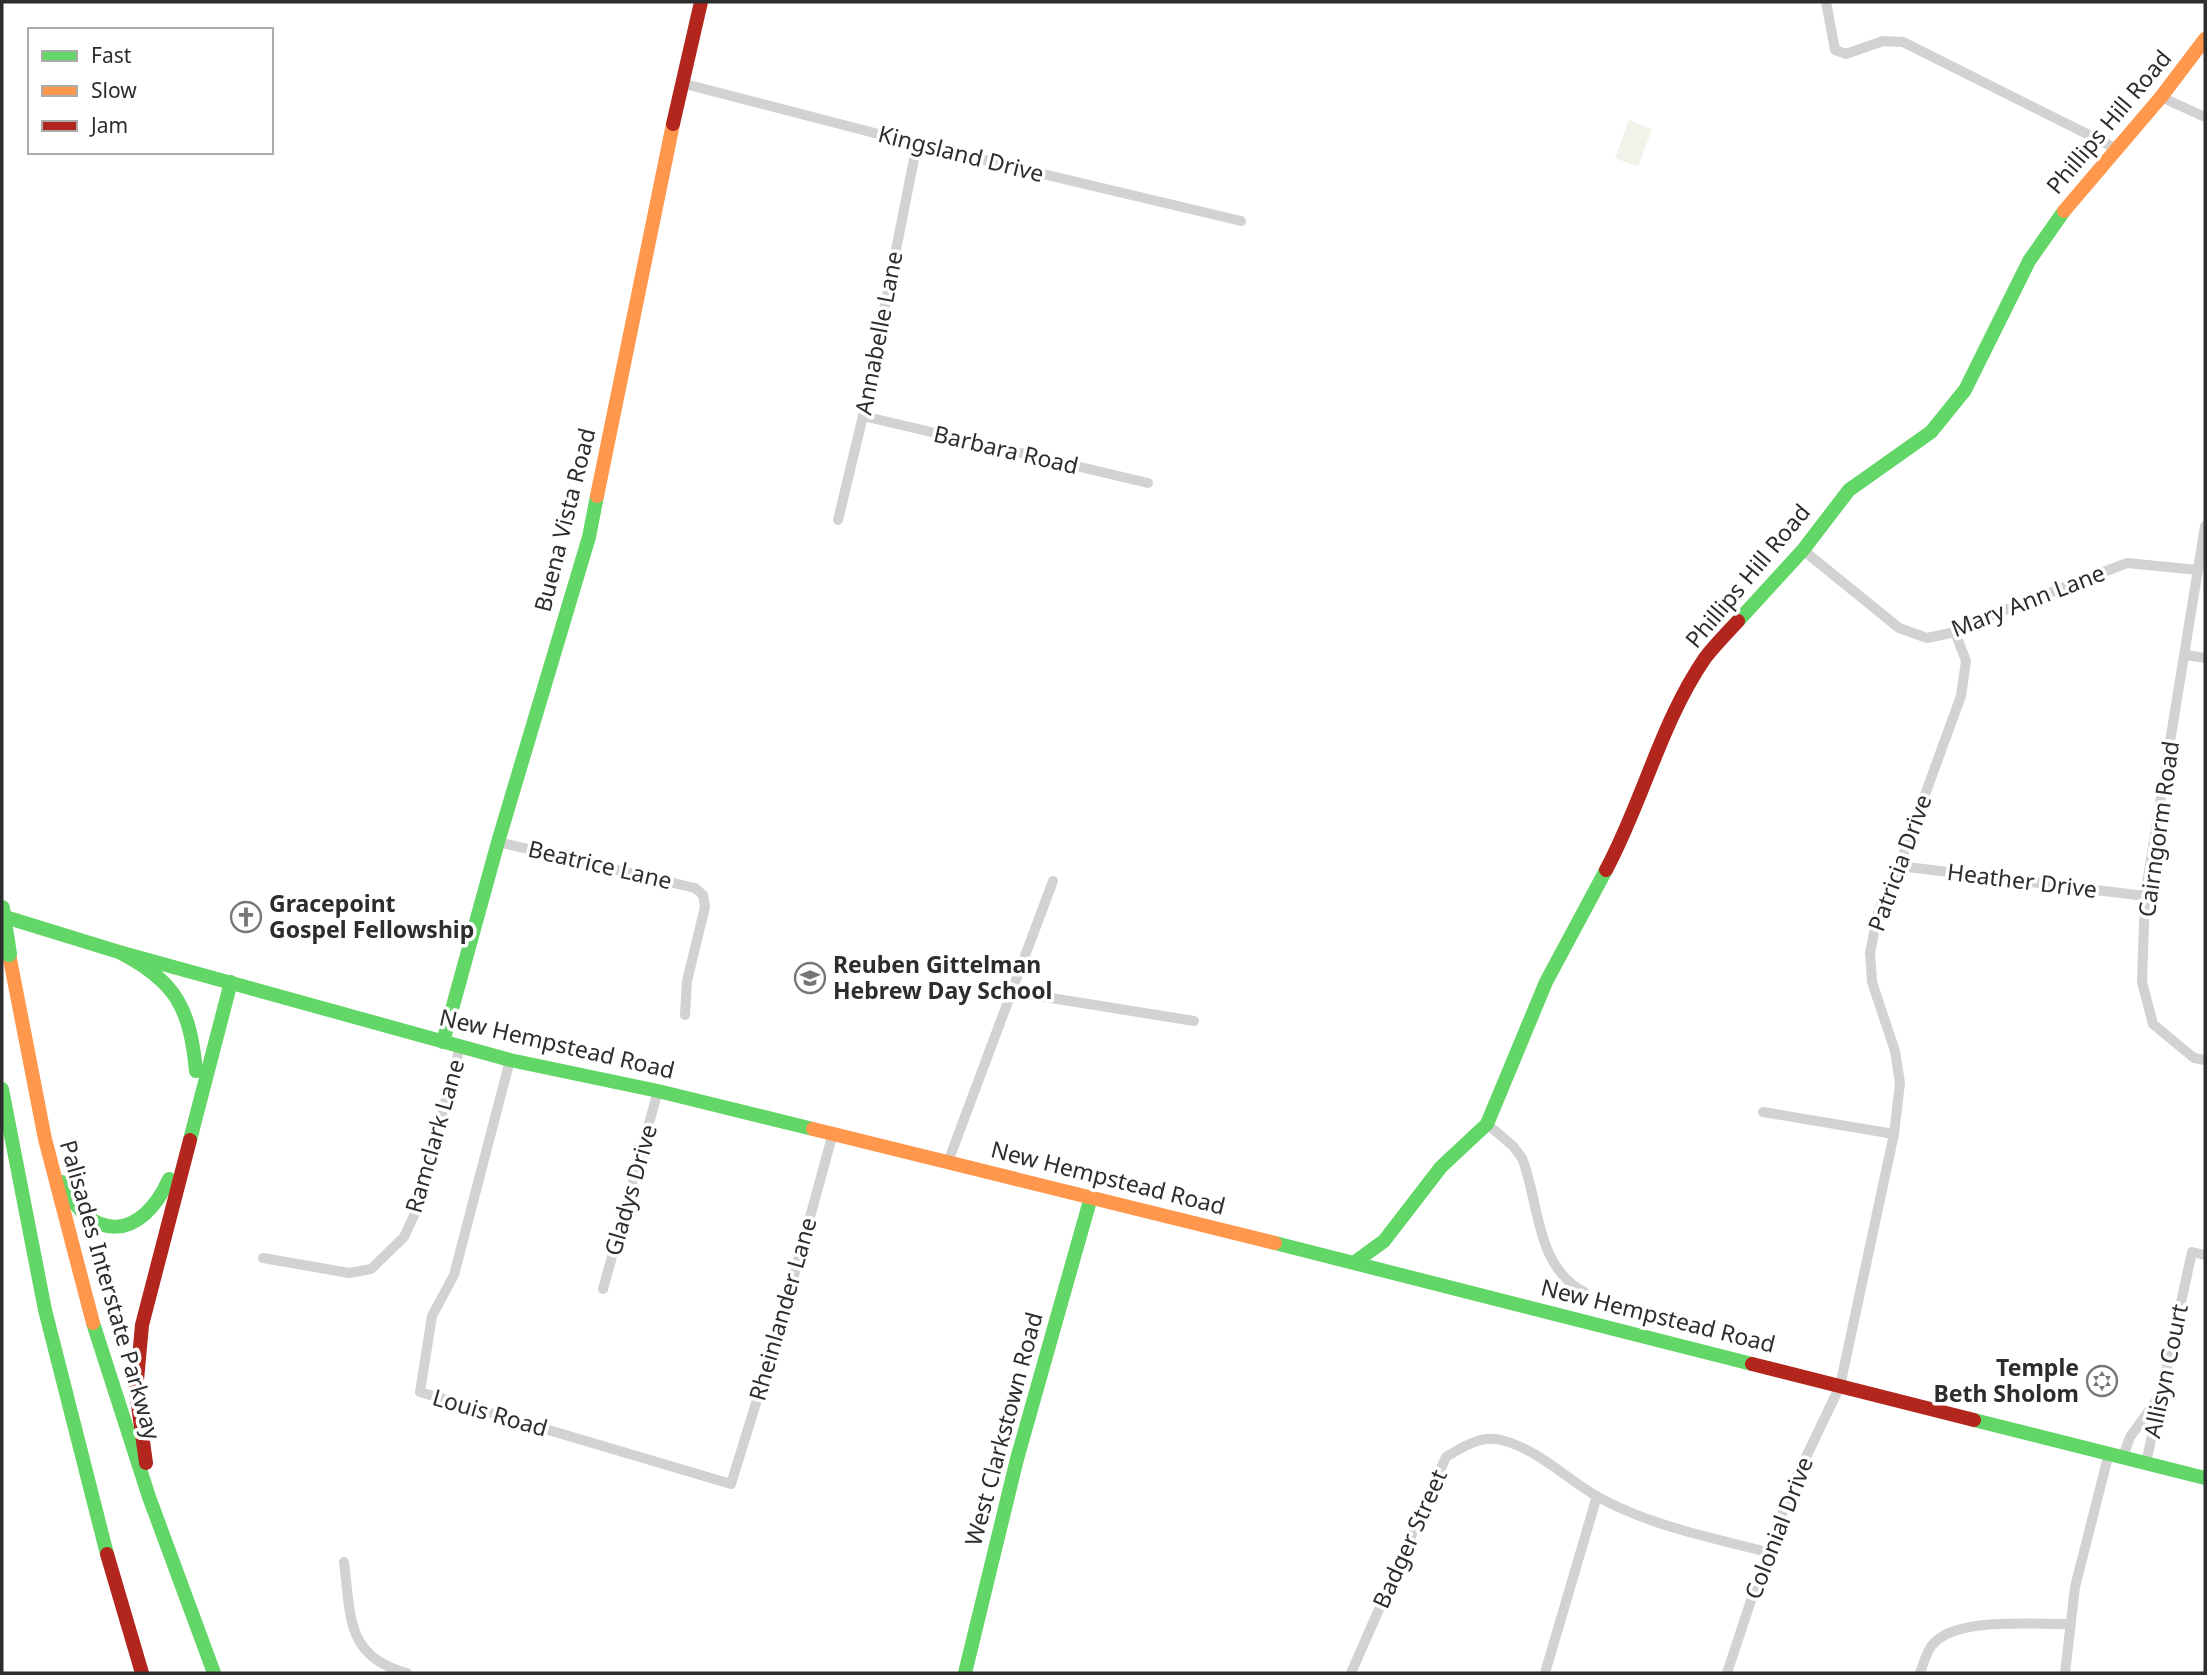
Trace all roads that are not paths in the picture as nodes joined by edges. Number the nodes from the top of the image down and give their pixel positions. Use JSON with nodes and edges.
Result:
{"nodes":[{"id":1,"x":701,"y":2,"type":"edge"},
{"id":2,"x":1826,"y":2,"type":"edge"},
{"id":3,"x":2205,"y":39,"type":"edge"},
{"id":4,"x":681,"y":83,"type":"junction"},
{"id":5,"x":2161,"y":97,"type":"junction"},
{"id":6,"x":2205,"y":117,"type":"edge"},
{"id":7,"x":917,"y":144,"type":"junction"},
{"id":8,"x":2117,"y":149,"type":"junction"},
{"id":9,"x":1241,"y":222,"type":"dead end"},
{"id":10,"x":863,"y":416,"type":"junction"},
{"id":11,"x":1148,"y":483,"type":"dead end"},
{"id":12,"x":838,"y":520,"type":"dead end"},
{"id":13,"x":2205,"y":526,"type":"edge"},
{"id":14,"x":1803,"y":550,"type":"junction"},
{"id":15,"x":2198,"y":570,"type":"junction"},
{"id":16,"x":1955,"y":632,"type":"junction"},
{"id":17,"x":2186,"y":654,"type":"junction"},
{"id":18,"x":2205,"y":658,"type":"edge"},
{"id":19,"x":498,"y":842,"type":"junction"},
{"id":20,"x":1899,"y":866,"type":"junction"},
{"id":21,"x":1053,"y":881,"type":"dead end"},
{"id":22,"x":2145,"y":896,"type":"junction"},
{"id":23,"x":2,"y":908,"type":"edge"},
{"id":24,"x":2,"y":916,"type":"edge"},
{"id":25,"x":119,"y":951,"type":"junction"},
{"id":26,"x":226,"y":980,"type":"junction"},
{"id":27,"x":1014,"y":992,"type":"junction"},
{"id":28,"x":685,"y":1015,"type":"dead end"},
{"id":29,"x":1194,"y":1021,"type":"dead end"},
{"id":30,"x":443,"y":1042,"type":"junction"},
{"id":31,"x":460,"y":1047,"type":"junction"},
{"id":32,"x":26,"y":1052,"type":"junction"},
{"id":33,"x":510,"y":1060,"type":"junction"},
{"id":34,"x":2205,"y":1060,"type":"edge"},
{"id":35,"x":197,"y":1072,"type":"junction"},
{"id":36,"x":2,"y":1089,"type":"edge"},
{"id":37,"x":658,"y":1091,"type":"junction"},
{"id":38,"x":1763,"y":1112,"type":"dead end"},
{"id":39,"x":1486,"y":1124,"type":"junction"},
{"id":40,"x":833,"y":1133,"type":"junction"},
{"id":41,"x":1894,"y":1134,"type":"junction"},
{"id":42,"x":948,"y":1162,"type":"junction"},
{"id":43,"x":1091,"y":1197,"type":"junction"},
{"id":44,"x":2205,"y":1255,"type":"edge"},
{"id":45,"x":263,"y":1258,"type":"dead end"},
{"id":46,"x":1355,"y":1262,"type":"junction"},
{"id":47,"x":603,"y":1289,"type":"dead end"},
{"id":48,"x":1584,"y":1292,"type":"dead end"},
{"id":49,"x":1840,"y":1386,"type":"junction"},
{"id":50,"x":2162,"y":1394,"type":"junction"},
{"id":51,"x":2116,"y":1455,"type":"junction"},
{"id":52,"x":2146,"y":1463,"type":"junction"},
{"id":53,"x":2205,"y":1478,"type":"edge"},
{"id":54,"x":731,"y":1484,"type":"joint"},
{"id":55,"x":1597,"y":1496,"type":"junction"},
{"id":56,"x":1767,"y":1552,"type":"junction"},
{"id":57,"x":344,"y":1562,"type":"dead end"},
{"id":58,"x":182,"y":1591,"type":"junction"},
{"id":59,"x":2071,"y":1624,"type":"junction"},
{"id":60,"x":142,"y":1673,"type":"edge"},
{"id":61,"x":214,"y":1673,"type":"edge"},
{"id":62,"x":407,"y":1673,"type":"edge"},
{"id":63,"x":965,"y":1673,"type":"edge"},
{"id":64,"x":1351,"y":1673,"type":"edge"},
{"id":65,"x":1545,"y":1673,"type":"edge"},
{"id":66,"x":1727,"y":1673,"type":"edge"},
{"id":67,"x":1920,"y":1673,"type":"edge"},
{"id":68,"x":2064,"y":1673,"type":"edge"}],
"edges":[{"from":1,"to":4,"type":"main road","name":"Buena Vista Road"},
{"from":2,"to":8,"type":"street"},
{"from":3,"to":5,"type":"main road","name":"Phillips Hill Road"},
{"from":4,"to":7,"type":"street","name":"Kingsland Drive"},
{"from":4,"to":19,"type":"main road","name":"Buena Vista Road"},
{"from":5,"to":6,"type":"street"},
{"from":5,"to":8,"type":"main road","name":"Phillips Hill Road"},
{"from":7,"to":9,"type":"street","name":"Kingsland Drive"},
{"from":7,"to":10,"type":"street","name":"Annabelle Lane"},
{"from":8,"to":14,"type":"main road","name":"Phillips Hill Road"},
{"from":10,"to":11,"type":"street","name":"Barbara Road"},
{"from":10,"to":12,"type":"street","name":"Annabelle Lane"},
{"from":13,"to":15,"type":"street","name":"Cairngorm Road"},
{"from":14,"to":16,"type":"street","name":"Mary Ann Lane"},
{"from":14,"to":39,"type":"main road","name":"Phillips Hill Road"},
{"from":15,"to":16,"type":"street","name":"Mary Ann Lane"},
{"from":15,"to":17,"type":"street","name":"Cairngorm Road"},
{"from":16,"to":20,"type":"street","name":"Patricia Drive"},
{"from":17,"to":18,"type":"street"},
{"from":17,"to":22,"type":"street","name":"Cairngorm Road"},
{"from":19,"to":28,"type":"street","name":"Beatrice Lane"},
{"from":19,"to":30,"type":"main road","name":"Buena Vista Road"},
{"from":20,"to":22,"type":"street","name":"Heather Drive"},
{"from":20,"to":41,"type":"street","name":"Patricia Drive"},
{"from":21,"to":27,"type":"street"},
{"from":22,"to":34,"type":"street","name":"Cairngorm Road"},
{"from":23,"to":32,"type":"main road","name":"Palisades Interstate Parkway","bridge":true},
{"from":24,"to":25,"type":"main road","name":"New Hempstead Road"},
{"from":25,"to":26,"type":"main road","name":"New Hempstead Road"},
{"from":25,"to":35,"type":"main road"},
{"from":26,"to":30,"type":"main road","name":"New Hempstead Road"},
{"from":26,"to":35,"type":"main road"},
{"from":26,"to":58,"type":"main road"},
{"from":27,"to":29,"type":"street"},
{"from":27,"to":42,"type":"street"},
{"from":30,"to":31,"type":"main road","name":"New Hempstead Road"},
{"from":31,"to":33,"type":"main road","name":"New Hempstead Road"},
{"from":31,"to":45,"type":"street","name":"Ramclark Lane"},
{"from":32,"to":35,"type":"main road"},
{"from":32,"to":58,"type":"main road","name":"Palisades Interstate Parkway"},
{"from":33,"to":37,"type":"main road","name":"New Hempstead Road"},
{"from":33,"to":54,"type":"street","name":"Louis Road"},
{"from":36,"to":60,"type":"main road"},
{"from":37,"to":40,"type":"main road","name":"New Hempstead Road"},
{"from":37,"to":47,"type":"street","name":"Gladys Drive"},
{"from":38,"to":41,"type":"street"},
{"from":39,"to":46,"type":"main road","name":"Phillips Hill Road"},
{"from":39,"to":48,"type":"street"},
{"from":40,"to":42,"type":"main road","name":"New Hempstead Road"},
{"from":40,"to":54,"type":"street","name":"Rheinlander Lane"},
{"from":41,"to":49,"type":"street","name":"Patricia Drive"},
{"from":42,"to":43,"type":"main road","name":"New Hempstead Road"},
{"from":43,"to":46,"type":"main road","name":"New Hempstead Road"},
{"from":43,"to":63,"type":"main road","name":"West Clarkstown Road"},
{"from":44,"to":50,"type":"street","name":"Allisyn Court"},
{"from":46,"to":49,"type":"main road","name":"New Hempstead Road"},
{"from":49,"to":51,"type":"main road","name":"New Hempstead Road"},
{"from":49,"to":56,"type":"street","name":"Colonial Drive"},
{"from":50,"to":51,"type":"street"},
{"from":50,"to":52,"type":"street","name":"Allisyn Court"},
{"from":51,"to":52,"type":"main road","name":"New Hempstead Road"},
{"from":51,"to":59,"type":"street"},
{"from":52,"to":53,"type":"main road","name":"New Hempstead Road"},
{"from":55,"to":56,"type":"street","name":"Badger Street"},
{"from":55,"to":64,"type":"street","name":"Badger Street"},
{"from":55,"to":65,"type":"street"},
{"from":56,"to":66,"type":"street","name":"Colonial Drive"},
{"from":57,"to":62,"type":"street"},
{"from":58,"to":61,"type":"main road","name":"Palisades Interstate Parkway"},
{"from":59,"to":67,"type":"street"},
{"from":59,"to":68,"type":"street"}]}
